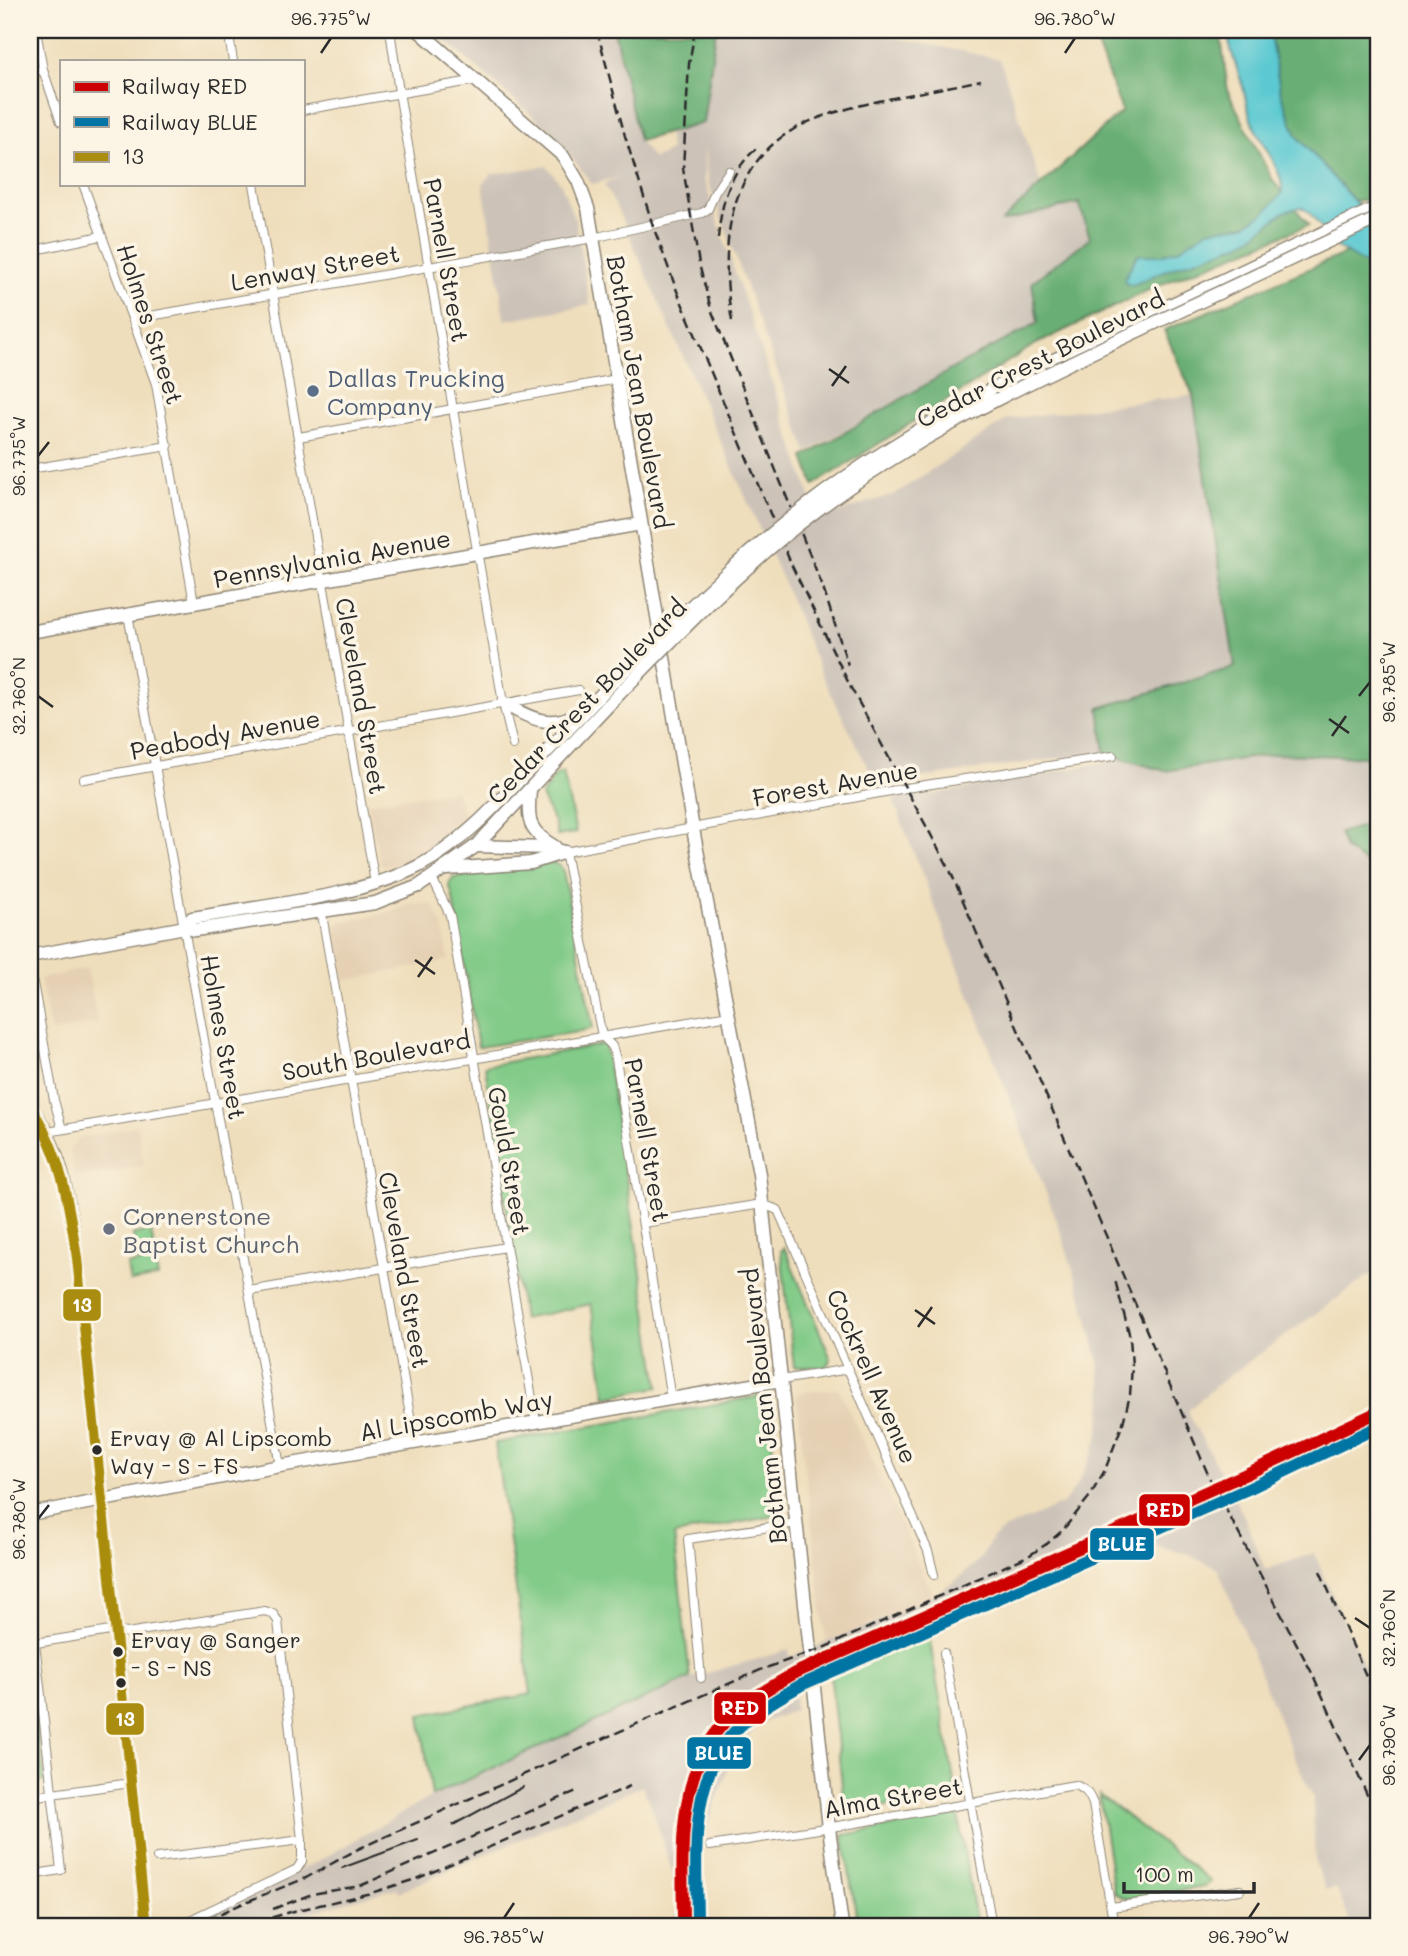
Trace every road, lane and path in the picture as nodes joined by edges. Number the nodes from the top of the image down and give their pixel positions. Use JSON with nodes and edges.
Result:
{"nodes":[{"id":1,"x":36,"y":30,"type":"edge"},
{"id":2,"x":228,"y":30,"type":"edge"},
{"id":3,"x":390,"y":30,"type":"edge"},
{"id":4,"x":418,"y":30,"type":"edge"},
{"id":5,"x":233,"y":60,"type":"edge"},
{"id":6,"x":43,"y":70,"type":"junction"},
{"id":7,"x":30,"y":72,"type":"edge"},
{"id":8,"x":477,"y":80,"type":"junction"},
{"id":9,"x":399,"y":92,"type":"junction"},
{"id":10,"x":304,"y":110,"type":"edge"},
{"id":11,"x":60,"y":119,"type":"edge"},
{"id":12,"x":729,"y":172,"type":"dead end"},
{"id":13,"x":84,"y":186,"type":"edge"},
{"id":14,"x":254,"y":186,"type":"edge"},
{"id":15,"x":1378,"y":207,"type":"edge"},
{"id":16,"x":1378,"y":218,"type":"edge"},
{"id":17,"x":101,"y":236,"type":"junction"},
{"id":18,"x":593,"y":238,"type":"junction"},
{"id":19,"x":30,"y":251,"type":"edge"},
{"id":20,"x":428,"y":266,"type":"junction"},
{"id":21,"x":274,"y":293,"type":"junction"},
{"id":22,"x":133,"y":319,"type":"junction"},
{"id":23,"x":617,"y":379,"type":"junction"},
{"id":24,"x":454,"y":410,"type":"junction"},
{"id":25,"x":299,"y":437,"type":"junction"},
{"id":26,"x":168,"y":446,"type":"junction"},
{"id":27,"x":30,"y":469,"type":"edge"},
{"id":28,"x":641,"y":524,"type":"junction"},
{"id":29,"x":478,"y":553,"type":"junction"},
{"id":30,"x":323,"y":582,"type":"junction"},
{"id":31,"x":194,"y":603,"type":"junction"},
{"id":32,"x":128,"y":614,"type":"junction"},
{"id":33,"x":30,"y":632,"type":"edge"},
{"id":34,"x":615,"y":689,"type":"junction"},
{"id":35,"x":579,"y":690,"type":"dead end"},
{"id":36,"x":503,"y":703,"type":"junction"},
{"id":37,"x":590,"y":706,"type":"junction"},
{"id":38,"x":349,"y":731,"type":"junction"},
{"id":39,"x":513,"y":745,"type":"dead end"},
{"id":40,"x":1113,"y":756,"type":"dead end"},
{"id":41,"x":155,"y":766,"type":"junction"},
{"id":42,"x":84,"y":779,"type":"dead end"},
{"id":43,"x":530,"y":791,"type":"junction"},
{"id":44,"x":481,"y":821,"type":"junction"},
{"id":45,"x":693,"y":829,"type":"junction"},
{"id":46,"x":455,"y":842,"type":"junction"},
{"id":47,"x":476,"y":846,"type":"junction"},
{"id":48,"x":565,"y":852,"type":"junction"},
{"id":49,"x":507,"y":866,"type":"junction"},
{"id":50,"x":447,"y":869,"type":"junction"},
{"id":51,"x":432,"y":878,"type":"junction"},
{"id":52,"x":375,"y":883,"type":"junction"},
{"id":53,"x":319,"y":896,"type":"junction"},
{"id":54,"x":322,"y":912,"type":"junction"},
{"id":55,"x":185,"y":926,"type":"junction"},
{"id":56,"x":30,"y":956,"type":"edge"},
{"id":57,"x":30,"y":966,"type":"edge"},
{"id":58,"x":729,"y":1015,"type":"junction"},
{"id":59,"x":602,"y":1036,"type":"junction"},
{"id":60,"x":473,"y":1057,"type":"junction"},
{"id":61,"x":352,"y":1080,"type":"junction"},
{"id":62,"x":216,"y":1102,"type":"junction"},
{"id":63,"x":30,"y":1107,"type":"edge"},
{"id":64,"x":62,"y":1129,"type":"junction"},
{"id":65,"x":47,"y":1132,"type":"junction"},
{"id":66,"x":30,"y":1135,"type":"edge"},
{"id":67,"x":762,"y":1204,"type":"junction"},
{"id":68,"x":643,"y":1223,"type":"junction"},
{"id":69,"x":506,"y":1247,"type":"junction"},
{"id":70,"x":385,"y":1267,"type":"junction"},
{"id":71,"x":249,"y":1292,"type":"junction"},
{"id":72,"x":849,"y":1368,"type":"junction"},
{"id":73,"x":781,"y":1380,"type":"junction"},
{"id":74,"x":671,"y":1399,"type":"junction"},
{"id":75,"x":536,"y":1422,"type":"junction"},
{"id":76,"x":415,"y":1444,"type":"junction"},
{"id":77,"x":280,"y":1466,"type":"junction"},
{"id":78,"x":104,"y":1500,"type":"junction"},
{"id":79,"x":30,"y":1514,"type":"edge"},
{"id":80,"x":797,"y":1523,"type":"junction"},
{"id":81,"x":934,"y":1575,"type":"dead end"},
{"id":82,"x":116,"y":1630,"type":"junction"},
{"id":83,"x":32,"y":1643,"type":"edge"},
{"id":84,"x":944,"y":1653,"type":"dead end"},
{"id":85,"x":701,"y":1678,"type":"dead end"},
{"id":86,"x":131,"y":1783,"type":"junction"},
{"id":87,"x":51,"y":1794,"type":"junction"},
{"id":88,"x":30,"y":1797,"type":"edge"},
{"id":89,"x":971,"y":1804,"type":"junction"},
{"id":90,"x":829,"y":1828,"type":"junction"},
{"id":91,"x":302,"y":1840,"type":"junction"},
{"id":92,"x":710,"y":1846,"type":"dead end"},
{"id":93,"x":158,"y":1858,"type":"dead end"},
{"id":94,"x":30,"y":1875,"type":"edge"},
{"id":95,"x":1240,"y":1890,"type":"dead end"},
{"id":96,"x":1111,"y":1907,"type":"junction"},
{"id":97,"x":146,"y":1926,"type":"edge"},
{"id":98,"x":177,"y":1926,"type":"edge"},
{"id":99,"x":842,"y":1926,"type":"edge"},
{"id":100,"x":992,"y":1926,"type":"edge"},
{"id":101,"x":1114,"y":1926,"type":"edge"}],
"edges":[{"from":1,"to":6,"type":"street"},
{"from":2,"to":5,"type":"street"},
{"from":3,"to":9,"type":"street","name":"Parnell Street"},
{"from":4,"to":8,"type":"main road","name":"Botham Jean Boulevard"},
{"from":6,"to":7,"type":"street"},
{"from":6,"to":11,"type":"street"},
{"from":8,"to":9,"type":"street"},
{"from":8,"to":18,"type":"main road","name":"Botham Jean Boulevard"},
{"from":9,"to":10,"type":"street"},
{"from":9,"to":20,"type":"street","name":"Parnell Street"},
{"from":12,"to":18,"type":"street","name":"Lenway Street"},
{"from":13,"to":17,"type":"street","name":"Holmes Street"},
{"from":14,"to":21,"type":"street","name":"Cleveland Street"},
{"from":15,"to":34,"type":"main road","name":"Cedar Crest Boulevard","bridge":true},
{"from":16,"to":34,"type":"main road","name":"Cedar Crest Boulevard","bridge":true},
{"from":17,"to":19,"type":"street"},
{"from":17,"to":22,"type":"street","name":"Holmes Street"},
{"from":18,"to":20,"type":"street","name":"Lenway Street"},
{"from":18,"to":23,"type":"main road","name":"Botham Jean Boulevard"},
{"from":20,"to":21,"type":"street","name":"Lenway Street"},
{"from":20,"to":24,"type":"street","name":"Parnell Street"},
{"from":21,"to":22,"type":"street","name":"Lenway Street"},
{"from":21,"to":25,"type":"street","name":"Cleveland Street"},
{"from":22,"to":26,"type":"street","name":"Holmes Street"},
{"from":23,"to":24,"type":"street"},
{"from":23,"to":28,"type":"main road","name":"Botham Jean Boulevard"},
{"from":24,"to":25,"type":"street"},
{"from":24,"to":29,"type":"street","name":"Parnell Street"},
{"from":25,"to":30,"type":"street","name":"Cleveland Street"},
{"from":26,"to":27,"type":"street"},
{"from":26,"to":31,"type":"street","name":"Holmes Street"},
{"from":28,"to":29,"type":"main road","name":"Pennsylvania Avenue"},
{"from":28,"to":45,"type":"main road","name":"Botham Jean Boulevard"},
{"from":29,"to":30,"type":"main road","name":"Pennsylvania Avenue"},
{"from":29,"to":36,"type":"street","name":"Parnell Street"},
{"from":30,"to":31,"type":"main road","name":"Pennsylvania Avenue"},
{"from":30,"to":38,"type":"street","name":"Cleveland Street"},
{"from":31,"to":32,"type":"main road","name":"Pennsylvania Avenue"},
{"from":32,"to":33,"type":"main road","name":"Pennsylvania Avenue"},
{"from":32,"to":41,"type":"street","name":"Holmes Street"},
{"from":34,"to":37,"type":"main road","name":"Cedar Crest Boulevard"},
{"from":34,"to":43,"type":"main road","name":"Cedar Crest Boulevard"},
{"from":35,"to":36,"type":"street","name":"Peabody Avenue"},
{"from":36,"to":37,"type":"main road"},
{"from":36,"to":38,"type":"street","name":"Peabody Avenue"},
{"from":36,"to":39,"type":"street","name":"Parnell Street"},
{"from":37,"to":44,"type":"main road","name":"Cedar Crest Boulevard"},
{"from":38,"to":41,"type":"street","name":"Peabody Avenue"},
{"from":38,"to":52,"type":"street","name":"Cleveland Street"},
{"from":40,"to":45,"type":"street","name":"Forest Avenue"},
{"from":41,"to":42,"type":"street","name":"Peabody Avenue"},
{"from":41,"to":55,"type":"street","name":"Holmes Street"},
{"from":43,"to":47,"type":"main road","name":"Cedar Crest Boulevard"},
{"from":43,"to":48,"type":"main road"},
{"from":44,"to":46,"type":"main road","name":"Cedar Crest Boulevard"},
{"from":44,"to":47,"type":"main road"},
{"from":45,"to":48,"type":"street","name":"Forest Avenue"},
{"from":45,"to":58,"type":"main road","name":"Botham Jean Boulevard"},
{"from":46,"to":47,"type":"main road"},
{"from":46,"to":52,"type":"main road","name":"Cedar Crest Boulevard"},
{"from":47,"to":48,"type":"main road"},
{"from":47,"to":49,"type":"main road"},
{"from":47,"to":50,"type":"main road","name":"Cedar Crest Boulevard"},
{"from":48,"to":49,"type":"main road"},
{"from":48,"to":59,"type":"street","name":"Parnell Street"},
{"from":49,"to":50,"type":"main road"},
{"from":50,"to":51,"type":"main road","name":"Cedar Crest Boulevard"},
{"from":51,"to":54,"type":"main road","name":"Cedar Crest Boulevard"},
{"from":51,"to":60,"type":"street","name":"Gould Street"},
{"from":52,"to":53,"type":"main road","name":"Cedar Crest Boulevard"},
{"from":53,"to":54,"type":"street","name":"Cleveland Street"},
{"from":53,"to":55,"type":"main road","name":"Cedar Crest Boulevard"},
{"from":54,"to":55,"type":"main road","name":"Cedar Crest Boulevard"},
{"from":54,"to":61,"type":"street","name":"Cleveland Street"},
{"from":55,"to":56,"type":"main road"},
{"from":55,"to":62,"type":"street","name":"Holmes Street"},
{"from":57,"to":64,"type":"street"},
{"from":58,"to":59,"type":"street","name":"South Boulevard"},
{"from":58,"to":67,"type":"main road","name":"Botham Jean Boulevard"},
{"from":59,"to":60,"type":"street","name":"South Boulevard"},
{"from":59,"to":68,"type":"street","name":"Parnell Street"},
{"from":60,"to":61,"type":"street","name":"South Boulevard"},
{"from":60,"to":69,"type":"street","name":"Gould Street"},
{"from":61,"to":62,"type":"street","name":"South Boulevard"},
{"from":61,"to":70,"type":"street","name":"Cleveland Street"},
{"from":62,"to":64,"type":"street","name":"South Boulevard"},
{"from":62,"to":71,"type":"street","name":"Holmes Street"},
{"from":63,"to":65,"type":"main road"},
{"from":64,"to":65,"type":"street","name":"South Boulevard"},
{"from":65,"to":66,"type":"street","name":"South Boulevard"},
{"from":65,"to":78,"type":"main road"},
{"from":67,"to":68,"type":"street"},
{"from":67,"to":72,"type":"street","name":"Cockrell Avenue"},
{"from":67,"to":73,"type":"main road","name":"Botham Jean Boulevard"},
{"from":68,"to":74,"type":"street","name":"Parnell Street"},
{"from":69,"to":70,"type":"street"},
{"from":69,"to":75,"type":"street","name":"Gould Street"},
{"from":70,"to":71,"type":"street"},
{"from":70,"to":76,"type":"street","name":"Cleveland Street"},
{"from":71,"to":77,"type":"street","name":"Holmes Street"},
{"from":72,"to":73,"type":"street","name":"Al Lipscomb Way"},
{"from":72,"to":81,"type":"street","name":"Cockrell Avenue"},
{"from":73,"to":74,"type":"main road","name":"Al Lipscomb Way"},
{"from":73,"to":80,"type":"main road","name":"Botham Jean Boulevard"},
{"from":74,"to":75,"type":"main road","name":"Al Lipscomb Way"},
{"from":75,"to":76,"type":"main road","name":"Al Lipscomb Way"},
{"from":76,"to":77,"type":"main road","name":"Al Lipscomb Way"},
{"from":77,"to":78,"type":"main road","name":"Al Lipscomb Way"},
{"from":78,"to":79,"type":"main road","name":"Al Lipscomb Way"},
{"from":78,"to":82,"type":"main road"},
{"from":80,"to":85,"type":"street"},
{"from":80,"to":90,"type":"main road","name":"Botham Jean Boulevard"},
{"from":82,"to":83,"type":"street"},
{"from":82,"to":86,"type":"main road"},
{"from":82,"to":91,"type":"street"},
{"from":83,"to":87,"type":"street"},
{"from":84,"to":89,"type":"street"},
{"from":86,"to":87,"type":"street"},
{"from":86,"to":97,"type":"main road"},
{"from":87,"to":88,"type":"street"},
{"from":87,"to":94,"type":"street"},
{"from":89,"to":90,"type":"street","name":"Alma Street"},
{"from":89,"to":96,"type":"street","name":"Alma Street"},
{"from":89,"to":100,"type":"street"},
{"from":90,"to":92,"type":"street","name":"Alma Street"},
{"from":90,"to":99,"type":"main road","name":"Botham Jean Boulevard"},
{"from":91,"to":93,"type":"street"},
{"from":91,"to":98,"type":"street"},
{"from":95,"to":96,"type":"street"},
{"from":96,"to":101,"type":"street"}]}
